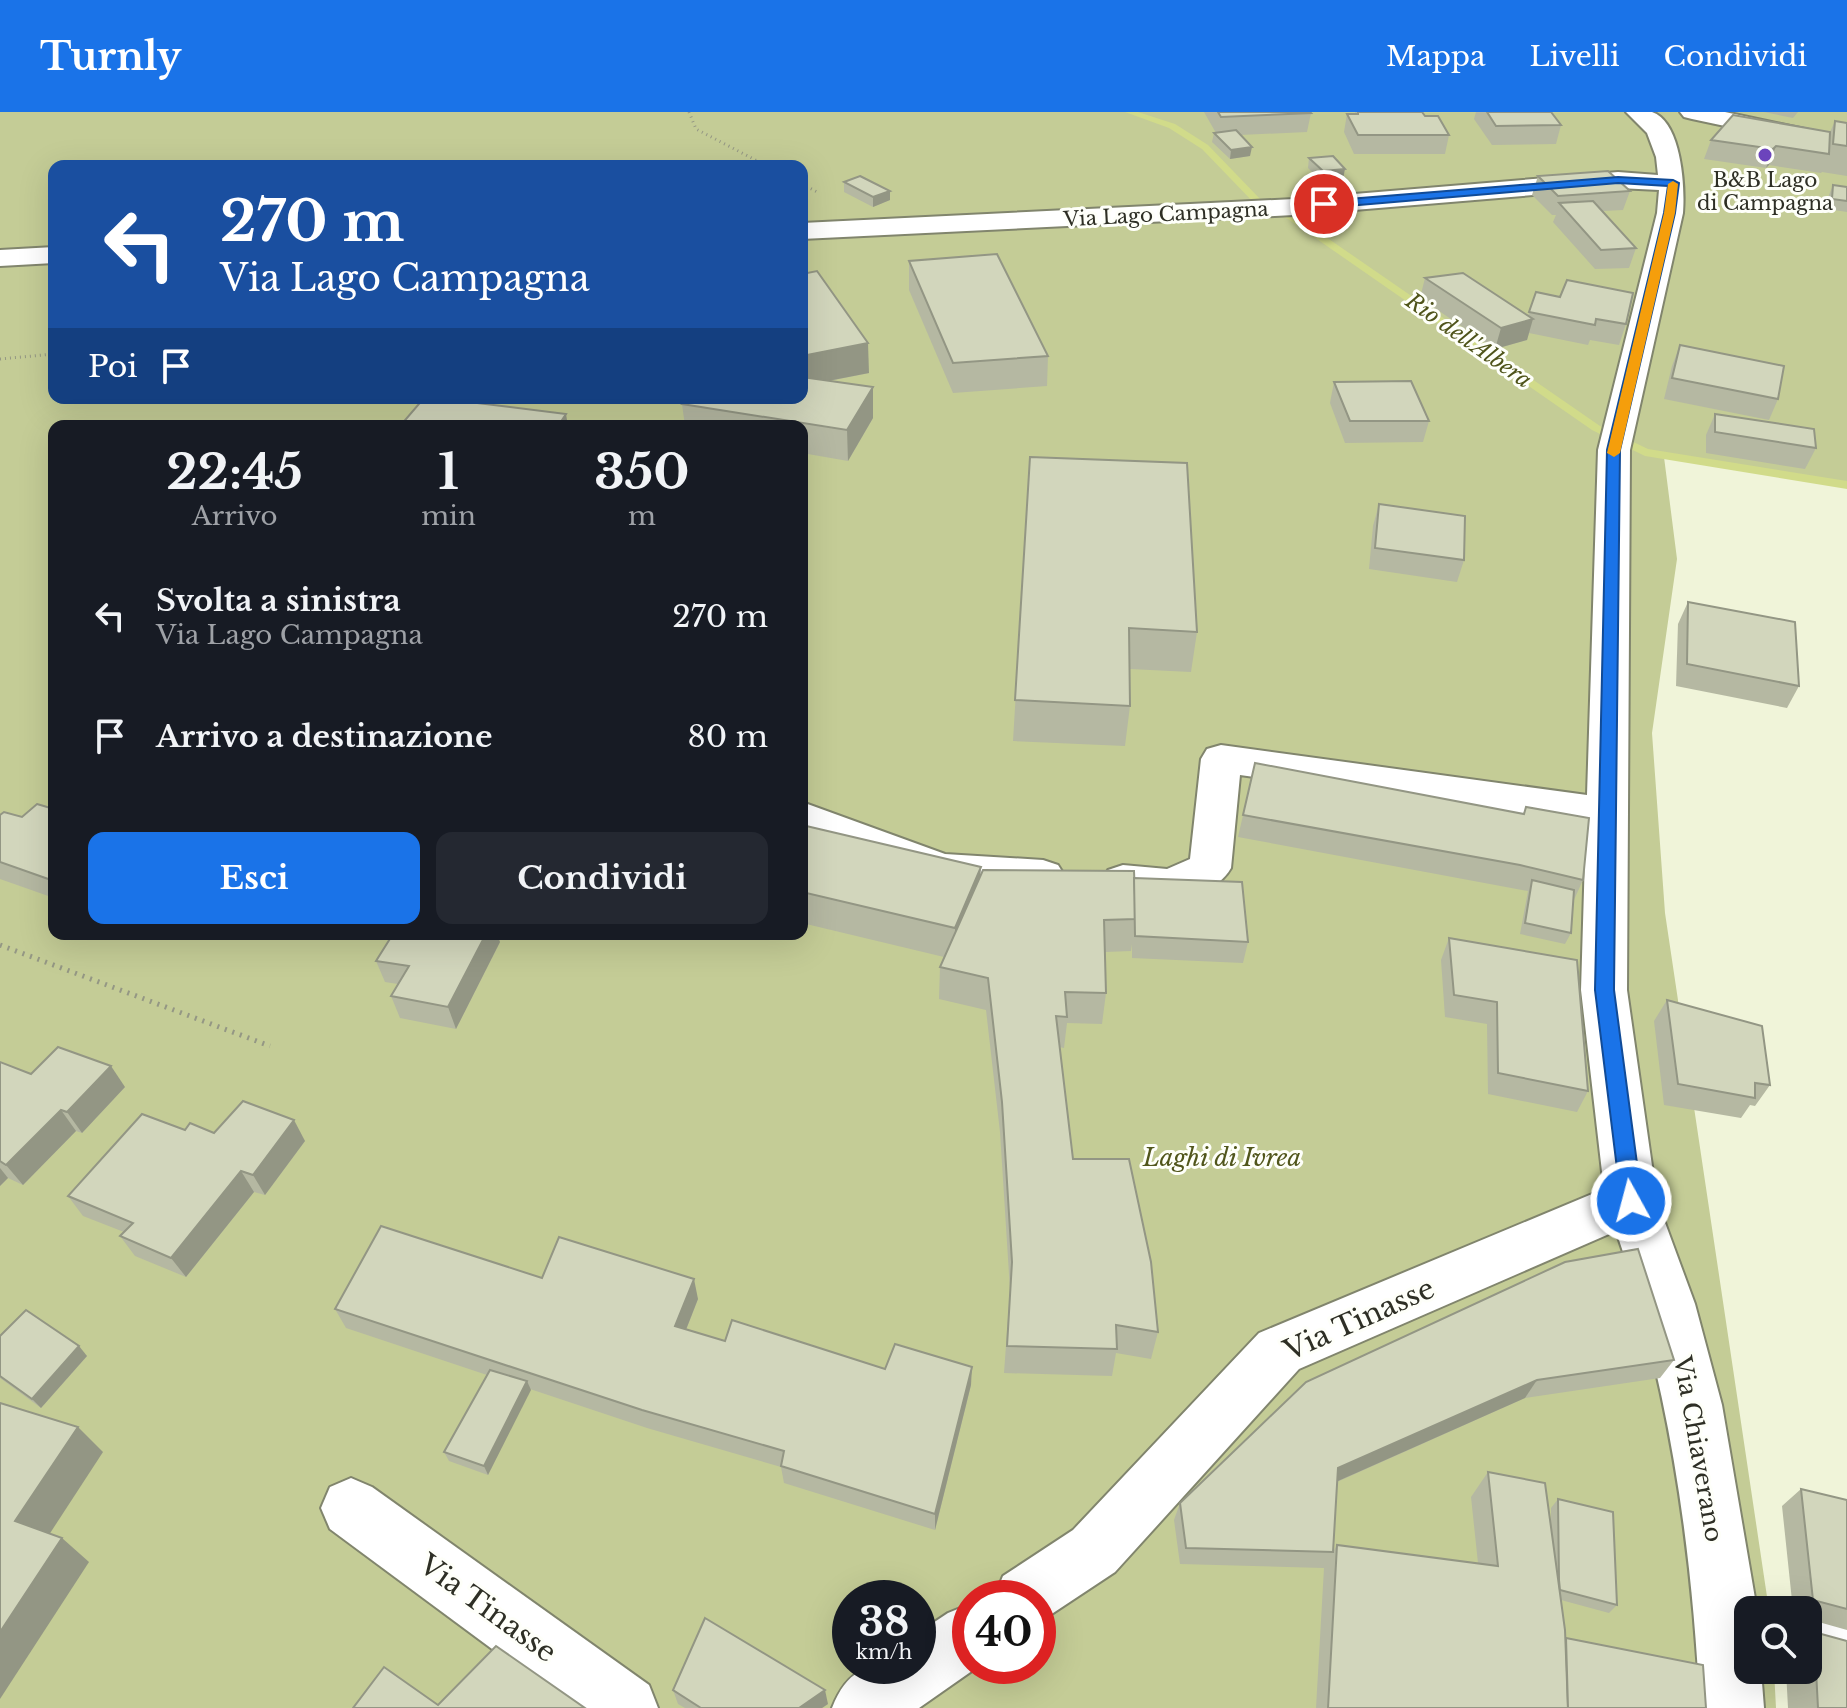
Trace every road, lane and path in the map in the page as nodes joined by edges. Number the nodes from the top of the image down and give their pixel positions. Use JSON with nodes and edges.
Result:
{"nodes":[{"id":1,"x":689,"y":112,"type":"edge"},
{"id":2,"x":1638,"y":112,"type":"edge"},
{"id":3,"x":1692,"y":112,"type":"edge"},
{"id":4,"x":1847,"y":145,"type":"edge"},
{"id":5,"x":755,"y":160,"type":"edge"},
{"id":6,"x":1673,"y":183,"type":"junction"},
{"id":7,"x":808,"y":231,"type":"edge"},
{"id":8,"x":48,"y":255,"type":"edge"},
{"id":9,"x":0,"y":258,"type":"edge"},
{"id":10,"x":48,"y":355,"type":"edge"},
{"id":11,"x":0,"y":359,"type":"edge"},
{"id":12,"x":1608,"y":812,"type":"junction"},
{"id":13,"x":808,"y":819,"type":"edge"},
{"id":14,"x":0,"y":945,"type":"edge"},
{"id":15,"x":270,"y":1046,"type":"dead end"},
{"id":16,"x":1631,"y":1201,"type":"junction"},
{"id":17,"x":351,"y":1508,"type":"dead end"},
{"id":18,"x":1051,"y":1580,"type":"edge"},
{"id":19,"x":1734,"y":1601,"type":"edge"},
{"id":20,"x":1822,"y":1640,"type":"edge"},
{"id":21,"x":952,"y":1647,"type":"edge"},
{"id":22,"x":1847,"y":1647,"type":"edge"},
{"id":23,"x":1734,"y":1671,"type":"edge"},
{"id":24,"x":626,"y":1708,"type":"edge"},
{"id":25,"x":864,"y":1708,"type":"edge"},
{"id":26,"x":1732,"y":1708,"type":"edge"}],
"edges":[{"from":1,"to":5,"type":"path"},
{"from":2,"to":6,"type":"street","name":"Via Chiaverano"},
{"from":3,"to":4,"type":"street"},
{"from":6,"to":7,"type":"street","name":"Via Lago Campagna"},
{"from":6,"to":12,"type":"street","name":"Via Chiaverano"},
{"from":8,"to":9,"type":"street"},
{"from":10,"to":11,"type":"path"},
{"from":12,"to":13,"type":"street"},
{"from":12,"to":16,"type":"street","name":"Via Chiaverano"},
{"from":14,"to":15,"type":"path"},
{"from":16,"to":18,"type":"street","name":"Via Tinasse"},
{"from":16,"to":19,"type":"street","name":"Via Chiaverano"},
{"from":17,"to":24,"type":"street","name":"Via Tinasse"},
{"from":20,"to":22,"type":"street"},
{"from":21,"to":25,"type":"street"},
{"from":23,"to":26,"type":"street","name":"Via Chiaverano"}]}
